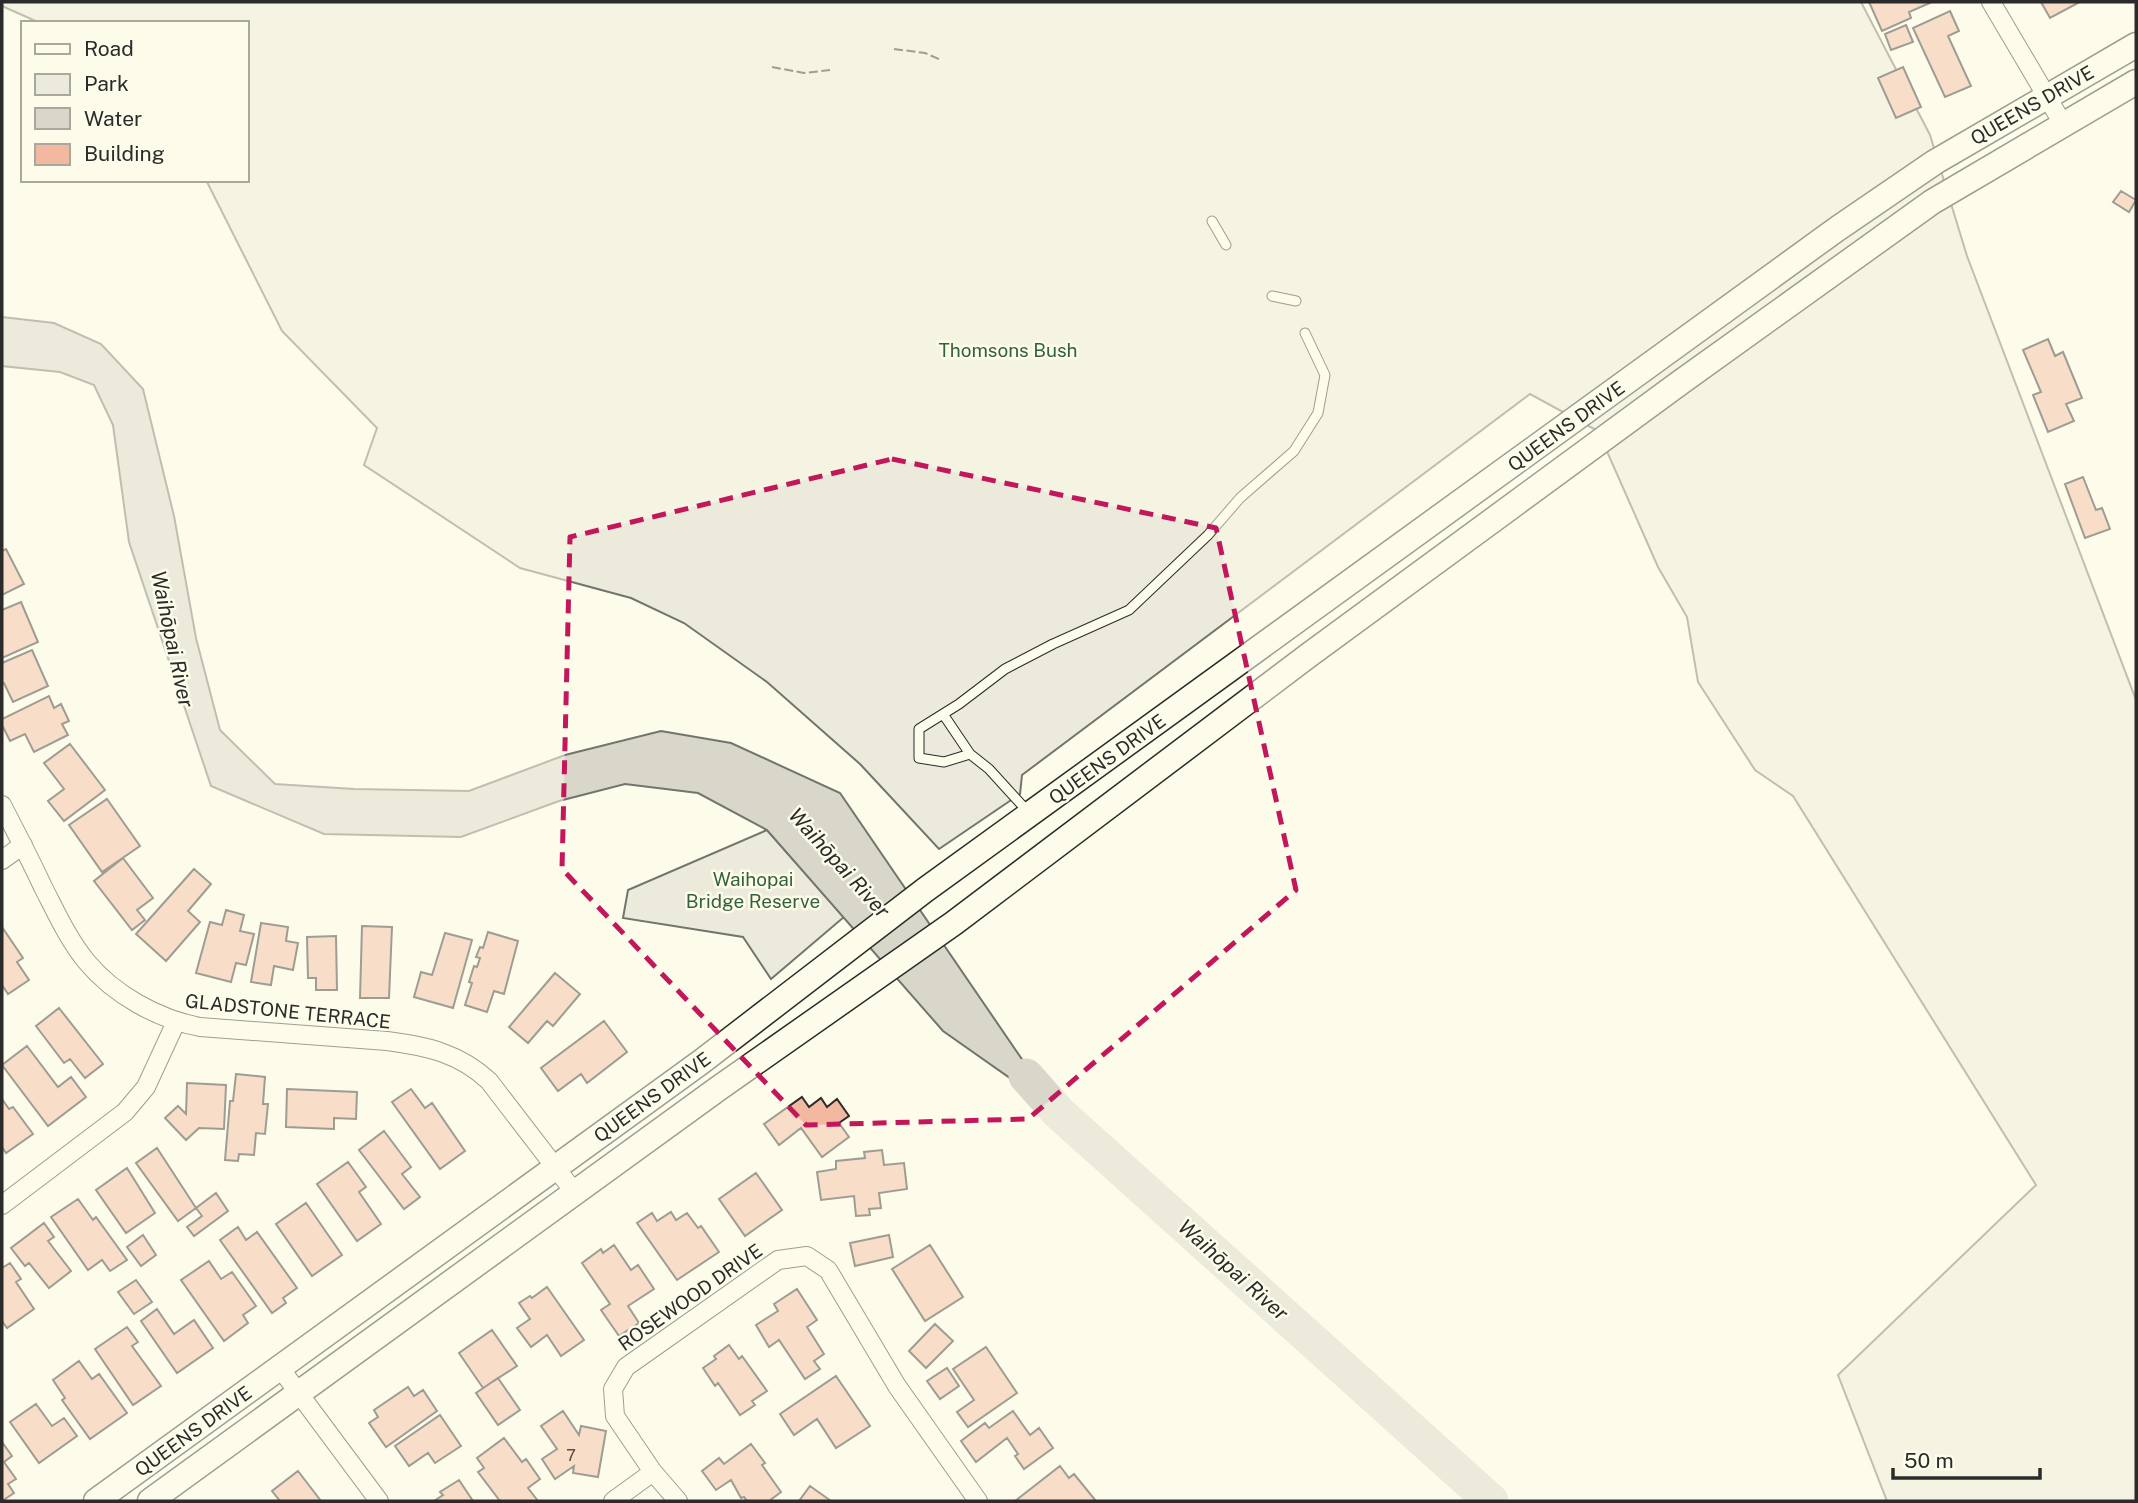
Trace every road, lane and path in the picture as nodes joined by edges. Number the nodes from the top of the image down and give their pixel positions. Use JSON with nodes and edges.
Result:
{"nodes":[{"id":1,"x":1991,"y":2,"type":"edge"},
{"id":2,"x":2136,"y":45,"type":"edge"},
{"id":3,"x":2136,"y":82,"type":"edge"},
{"id":4,"x":2047,"y":96,"type":"junction"},
{"id":5,"x":2063,"y":124,"type":"junction"},
{"id":6,"x":1212,"y":221,"type":"dead end"},
{"id":7,"x":1226,"y":245,"type":"dead end"},
{"id":8,"x":1272,"y":296,"type":"dead end"},
{"id":9,"x":1296,"y":301,"type":"dead end"},
{"id":10,"x":1305,"y":333,"type":"dead end"},
{"id":11,"x":1288,"y":626,"type":"junction"},
{"id":12,"x":1309,"y":655,"type":"junction"},
{"id":13,"x":943,"y":714,"type":"junction"},
{"id":14,"x":970,"y":754,"type":"junction"},
{"id":15,"x":2,"y":805,"type":"edge"},
{"id":16,"x":1031,"y":815,"type":"junction"},
{"id":17,"x":23,"y":845,"type":"junction"},
{"id":18,"x":2,"y":860,"type":"edge"},
{"id":19,"x":176,"y":1023,"type":"junction"},
{"id":20,"x":556,"y":1168,"type":"junction"},
{"id":21,"x":575,"y":1193,"type":"junction"},
{"id":22,"x":2,"y":1205,"type":"edge"},
{"id":23,"x":279,"y":1368,"type":"junction"},
{"id":24,"x":298,"y":1393,"type":"junction"},
{"id":25,"x":653,"y":1472,"type":"junction"},
{"id":26,"x":96,"y":1501,"type":"edge"},
{"id":27,"x":150,"y":1501,"type":"edge"},
{"id":28,"x":379,"y":1501,"type":"edge"},
{"id":29,"x":613,"y":1501,"type":"edge"},
{"id":30,"x":678,"y":1501,"type":"edge"},
{"id":31,"x":978,"y":1501,"type":"edge"}],
"edges":[{"from":1,"to":4,"type":"street"},
{"from":2,"to":4,"type":"main road","name":"QUEENS DRIVE"},
{"from":3,"to":5,"type":"main road","name":"QUEENS DRIVE"},
{"from":4,"to":5,"type":"street"},
{"from":4,"to":11,"type":"main road","name":"QUEENS DRIVE"},
{"from":5,"to":12,"type":"main road","name":"QUEENS DRIVE"},
{"from":6,"to":7,"type":"lane"},
{"from":8,"to":9,"type":"lane"},
{"from":10,"to":13,"type":"lane"},
{"from":11,"to":12,"type":"main road"},
{"from":11,"to":16,"type":"main road","name":"QUEENS DRIVE"},
{"from":12,"to":21,"type":"main road","name":"QUEENS DRIVE"},
{"from":13,"to":14,"type":"lane"},
{"from":13,"to":14,"type":"lane"},
{"from":14,"to":16,"type":"lane"},
{"from":15,"to":17,"type":"street","name":"GLADSTONE TERRACE"},
{"from":16,"to":20,"type":"main road","name":"QUEENS DRIVE"},
{"from":17,"to":18,"type":"street"},
{"from":17,"to":19,"type":"street","name":"GLADSTONE TERRACE"},
{"from":19,"to":20,"type":"street","name":"GLADSTONE TERRACE"},
{"from":19,"to":22,"type":"street"},
{"from":20,"to":21,"type":"street","name":"GLADSTONE TERRACE"},
{"from":20,"to":23,"type":"main road","name":"QUEENS DRIVE"},
{"from":21,"to":24,"type":"main road","name":"QUEENS DRIVE"},
{"from":23,"to":24,"type":"street"},
{"from":23,"to":26,"type":"main road","name":"QUEENS DRIVE"},
{"from":24,"to":27,"type":"main road","name":"QUEENS DRIVE"},
{"from":24,"to":28,"type":"street"},
{"from":25,"to":29,"type":"street"},
{"from":25,"to":30,"type":"street","name":"ROSEWOOD DRIVE"},
{"from":25,"to":31,"type":"street","name":"ROSEWOOD DRIVE"}]}
